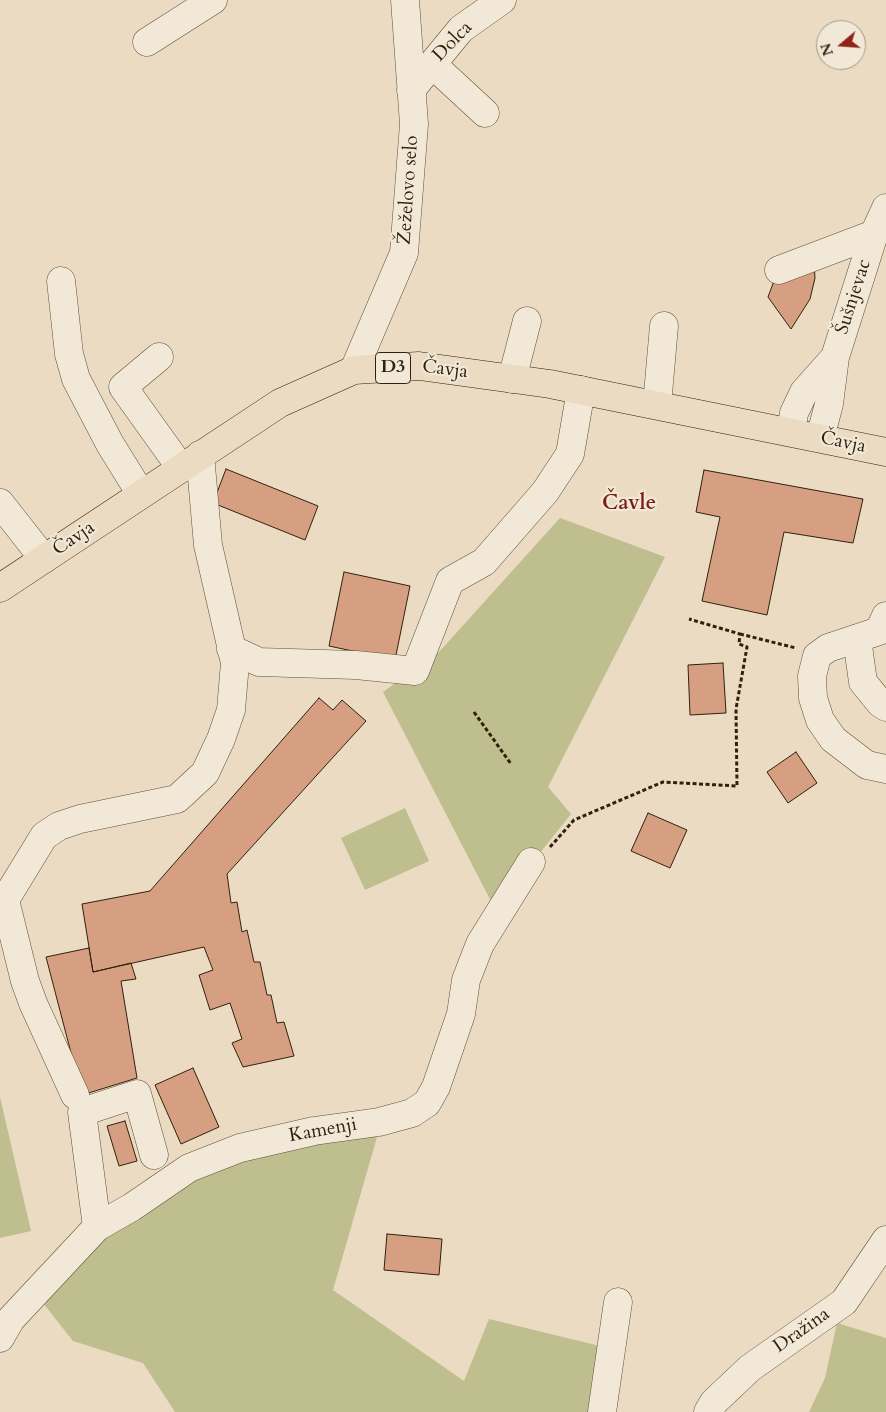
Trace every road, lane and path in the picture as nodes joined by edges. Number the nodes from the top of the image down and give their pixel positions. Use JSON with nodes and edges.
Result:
{"nodes":[{"id":1,"x":213,"y":0,"type":"edge"},
{"id":2,"x":404,"y":0,"type":"edge"},
{"id":3,"x":502,"y":0,"type":"edge"},
{"id":4,"x":146,"y":42,"type":"dead end"},
{"id":5,"x":432,"y":64,"type":"junction"},
{"id":6,"x":411,"y":90,"type":"junction"},
{"id":7,"x":485,"y":113,"type":"dead end"},
{"id":8,"x":886,"y":208,"type":"edge"},
{"id":9,"x":874,"y":234,"type":"junction"},
{"id":10,"x":779,"y":270,"type":"dead end"},
{"id":11,"x":61,"y":280,"type":"dead end"},
{"id":12,"x":527,"y":321,"type":"dead end"},
{"id":13,"x":664,"y":326,"type":"dead end"},
{"id":14,"x":159,"y":357,"type":"dead end"},
{"id":15,"x":835,"y":357,"type":"junction"},
{"id":16,"x":354,"y":370,"type":"junction"},
{"id":17,"x":512,"y":378,"type":"junction"},
{"id":18,"x":581,"y":390,"type":"junction"},
{"id":19,"x":656,"y":405,"type":"junction"},
{"id":20,"x":790,"y":432,"type":"junction"},
{"id":21,"x":820,"y":438,"type":"junction"},
{"id":22,"x":886,"y":452,"type":"edge"},
{"id":23,"x":191,"y":461,"type":"junction"},
{"id":24,"x":141,"y":494,"type":"junction"},
{"id":25,"x":0,"y":503,"type":"edge"},
{"id":26,"x":44,"y":560,"type":"junction"},
{"id":27,"x":0,"y":588,"type":"edge"},
{"id":28,"x":886,"y":616,"type":"edge"},
{"id":29,"x":689,"y":619,"type":"dead end"},
{"id":30,"x":740,"y":634,"type":"junction"},
{"id":31,"x":857,"y":639,"type":"junction"},
{"id":32,"x":231,"y":649,"type":"junction"},
{"id":33,"x":800,"y":649,"type":"dead end"},
{"id":34,"x":886,"y":707,"type":"edge"},
{"id":35,"x":474,"y":712,"type":"dead end"},
{"id":36,"x":511,"y":764,"type":"dead end"},
{"id":37,"x":886,"y":769,"type":"edge"},
{"id":38,"x":540,"y":855,"type":"joint"},
{"id":39,"x":2,"y":899,"type":"edge"},
{"id":40,"x":75,"y":1095,"type":"dead end"},
{"id":41,"x":154,"y":1154,"type":"dead end"},
{"id":42,"x":97,"y":1227,"type":"junction"},
{"id":43,"x":886,"y":1240,"type":"edge"},
{"id":44,"x":618,"y":1302,"type":"dead end"},
{"id":45,"x":4,"y":1328,"type":"edge"},
{"id":46,"x":602,"y":1412,"type":"edge"},
{"id":47,"x":708,"y":1412,"type":"edge"}],
"edges":[{"from":1,"to":4,"type":"street"},
{"from":2,"to":6,"type":"street","name":"Žeželovo selo"},
{"from":3,"to":5,"type":"street","name":"Dolca"},
{"from":5,"to":6,"type":"street","name":"Dolca"},
{"from":5,"to":7,"type":"street"},
{"from":6,"to":16,"type":"street","name":"Žeželovo selo"},
{"from":8,"to":9,"type":"street","name":"Šušnjevac"},
{"from":9,"to":10,"type":"street"},
{"from":9,"to":15,"type":"street","name":"Šušnjevac"},
{"from":11,"to":24,"type":"street"},
{"from":12,"to":17,"type":"street"},
{"from":13,"to":19,"type":"street"},
{"from":14,"to":23,"type":"street"},
{"from":15,"to":20,"type":"street","name":"Šušnjevac"},
{"from":15,"to":21,"type":"street","name":"Šušnjevac"},
{"from":16,"to":17,"type":"main road","name":"Čavja","number":"D3"},
{"from":16,"to":23,"type":"main road","name":"Čavja","number":"D3"},
{"from":17,"to":18,"type":"main road","name":"Čavja","number":"D3"},
{"from":18,"to":19,"type":"main road","name":"Čavja","number":"D3"},
{"from":18,"to":32,"type":"street"},
{"from":19,"to":20,"type":"main road","name":"Čavja","number":"D3"},
{"from":20,"to":21,"type":"main road","name":"Čavja","number":"D3"},
{"from":21,"to":22,"type":"main road","name":"Čavja","number":"D3"},
{"from":23,"to":24,"type":"main road","name":"Čavja","number":"D3"},
{"from":23,"to":32,"type":"street"},
{"from":24,"to":26,"type":"main road","name":"Čavja","number":"D3"},
{"from":25,"to":26,"type":"street"},
{"from":26,"to":27,"type":"main road","name":"Čavja","number":"D3"},
{"from":28,"to":31,"type":"street"},
{"from":29,"to":30,"type":"path"},
{"from":30,"to":33,"type":"path"},
{"from":30,"to":38,"type":"path"},
{"from":31,"to":34,"type":"street"},
{"from":31,"to":37,"type":"street"},
{"from":32,"to":39,"type":"street"},
{"from":35,"to":36,"type":"path"},
{"from":38,"to":42,"type":"street","name":"Kamenji"},
{"from":39,"to":40,"type":"street"},
{"from":41,"to":42,"type":"street"},
{"from":42,"to":45,"type":"street","name":"Kamenji"},
{"from":43,"to":47,"type":"street","name":"Dražina"},
{"from":44,"to":46,"type":"street"}]}
